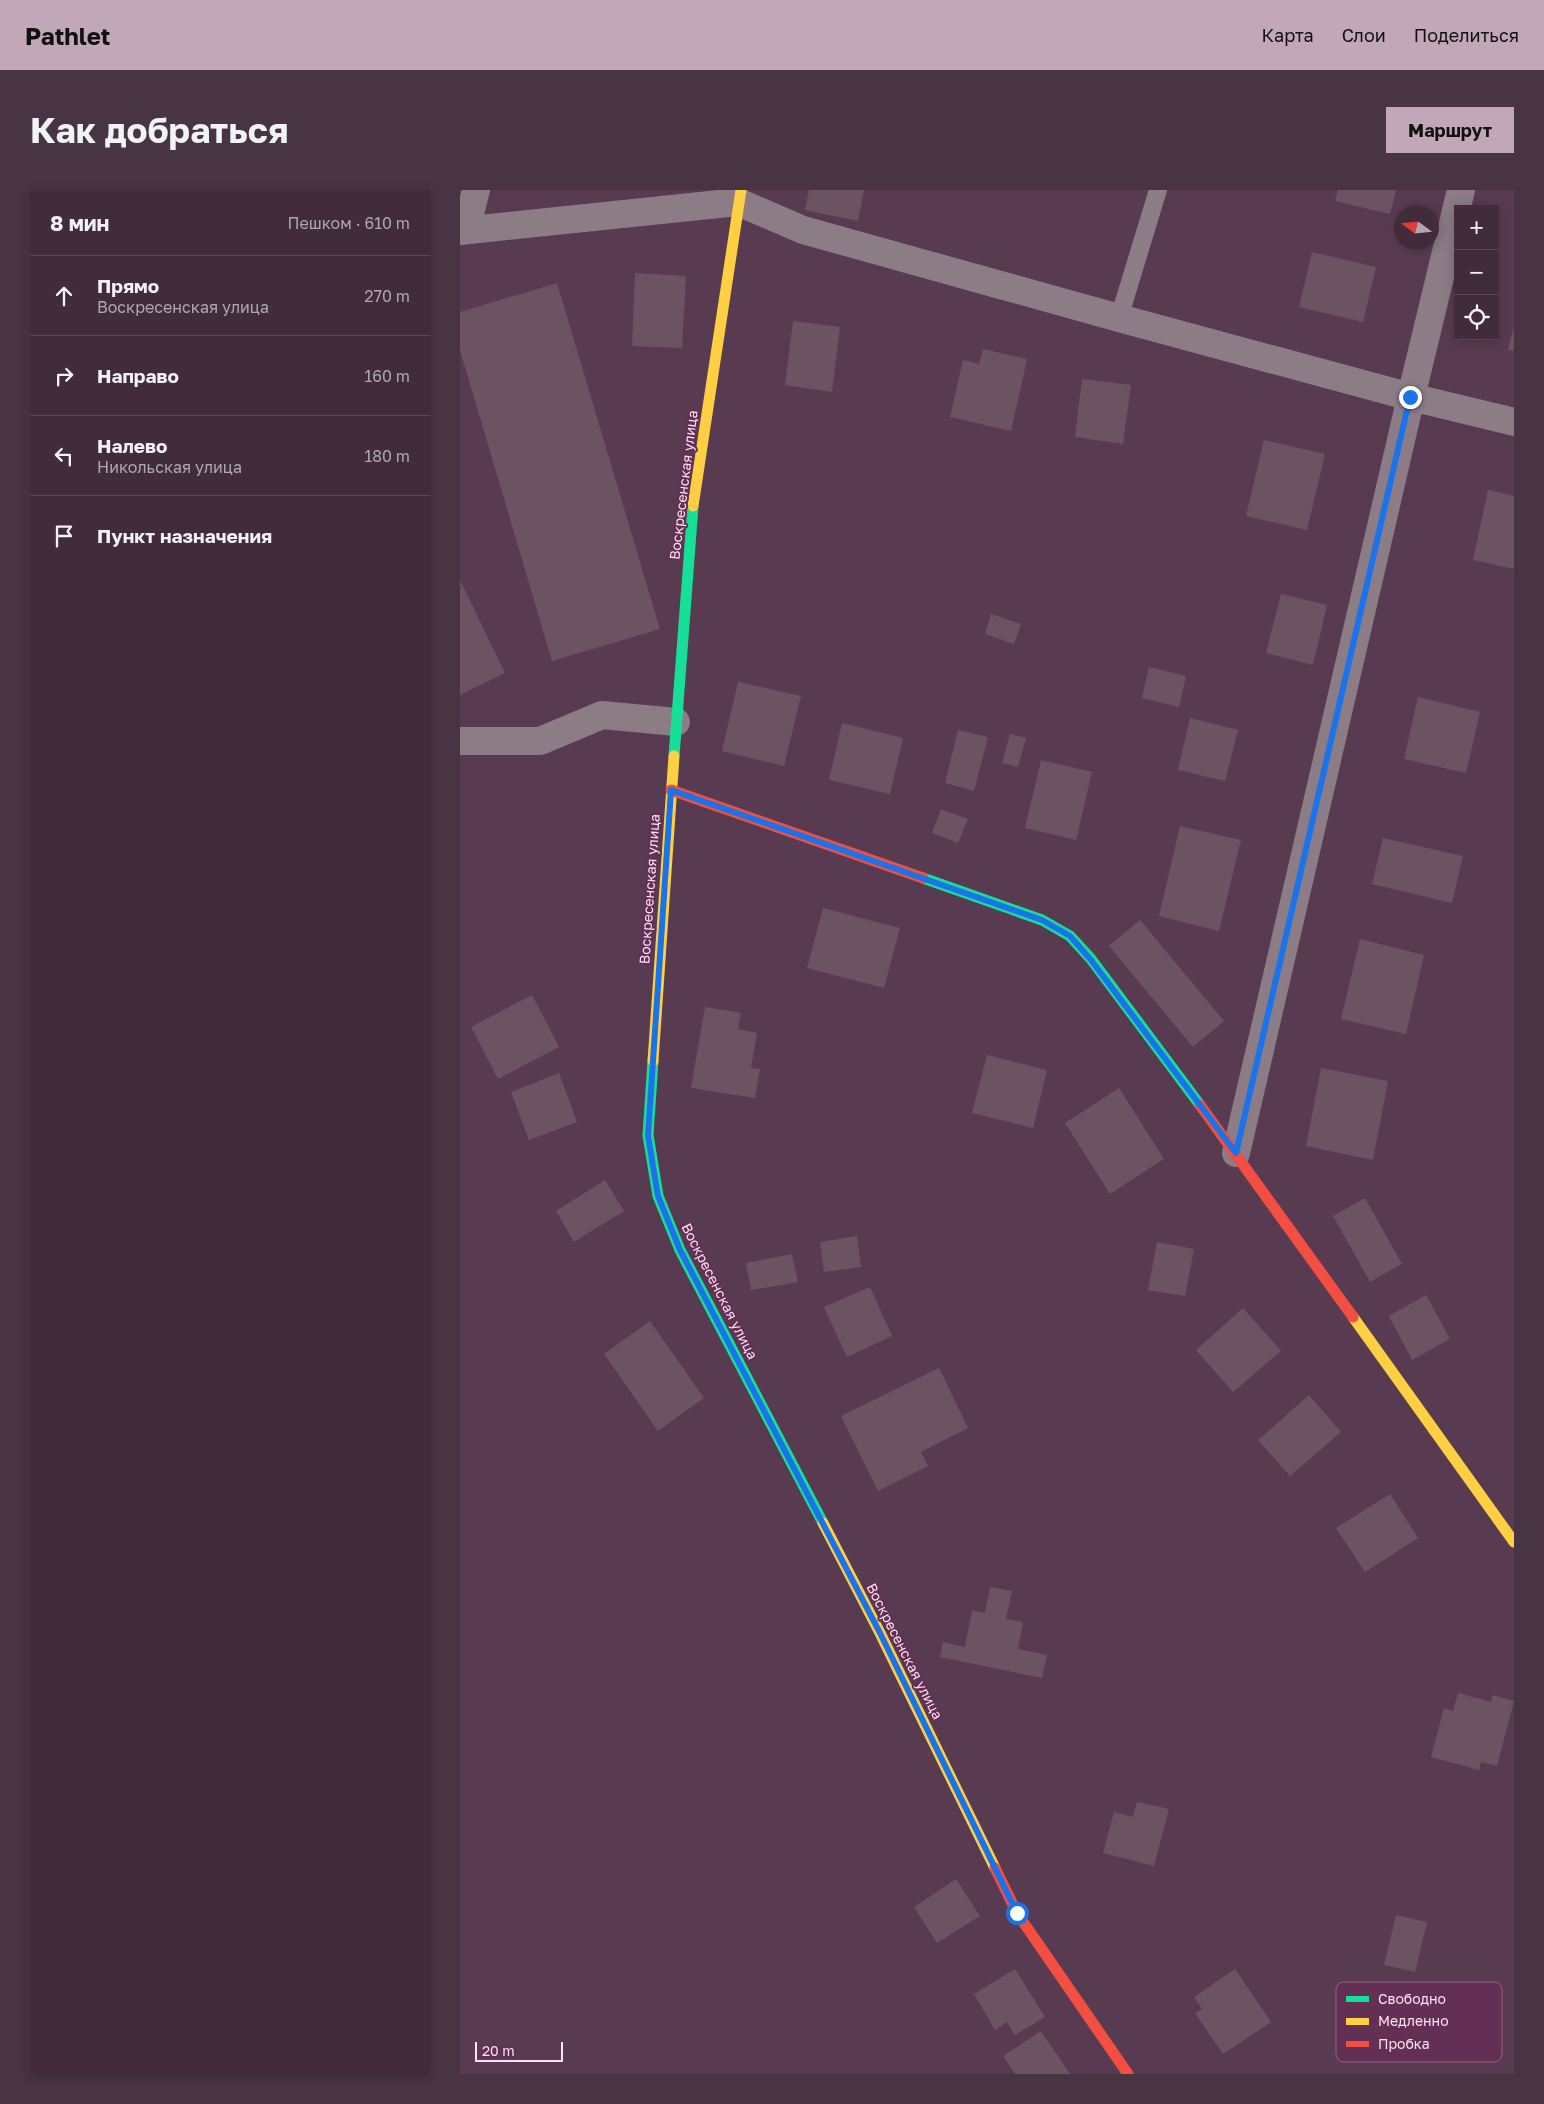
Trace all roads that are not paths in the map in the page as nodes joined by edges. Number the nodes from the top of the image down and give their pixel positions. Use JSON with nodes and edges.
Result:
{"nodes":[{"id":1,"x":476,"y":190,"type":"edge"},
{"id":2,"x":1158,"y":190,"type":"edge"},
{"id":3,"x":1461,"y":190,"type":"edge"},
{"id":4,"x":739,"y":196,"type":"edge"},
{"id":5,"x":463,"y":230,"type":"edge"},
{"id":6,"x":1119,"y":318,"type":"junction"},
{"id":7,"x":1410,"y":397,"type":"junction"},
{"id":8,"x":1514,"y":422,"type":"edge"},
{"id":9,"x":676,"y":722,"type":"junction"},
{"id":10,"x":460,"y":741,"type":"edge"},
{"id":11,"x":671,"y":790,"type":"junction"},
{"id":12,"x":1236,"y":1153,"type":"junction"},
{"id":13,"x":1514,"y":1542,"type":"edge"},
{"id":14,"x":1128,"y":2074,"type":"edge"}],
"edges":[{"from":1,"to":5,"type":"street"},
{"from":2,"to":6,"type":"lane"},
{"from":3,"to":7,"type":"street"},
{"from":4,"to":5,"type":"street"},
{"from":4,"to":6,"type":"street"},
{"from":4,"to":9,"type":"street","name":"Воскресенская улица"},
{"from":6,"to":7,"type":"street"},
{"from":7,"to":8,"type":"street"},
{"from":7,"to":12,"type":"street"},
{"from":9,"to":10,"type":"street"},
{"from":9,"to":11,"type":"street","name":"Воскресенская улица"},
{"from":11,"to":12,"type":"street"},
{"from":11,"to":14,"type":"street","name":"Воскресенская улица"},
{"from":12,"to":13,"type":"street"}]}
